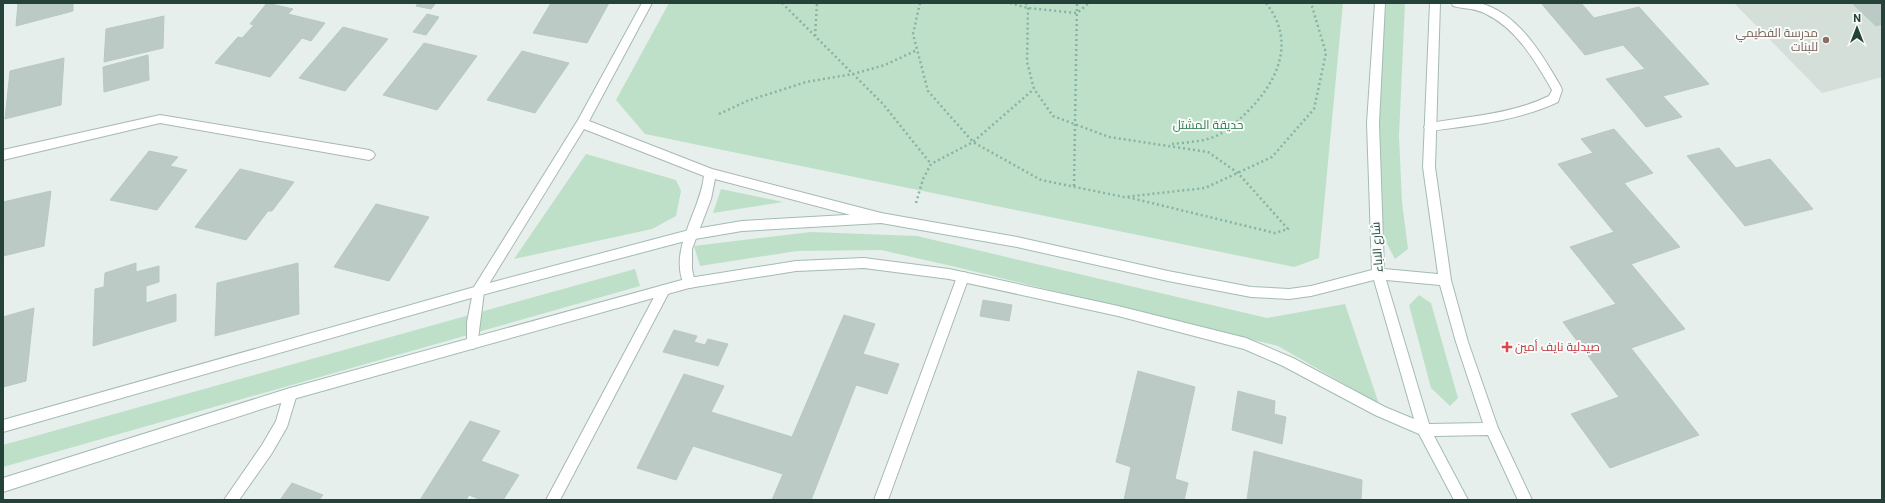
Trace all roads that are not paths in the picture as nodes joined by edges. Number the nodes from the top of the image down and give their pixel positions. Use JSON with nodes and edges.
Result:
{"nodes":[{"id":1,"x":648,"y":3,"type":"edge"},
{"id":2,"x":1380,"y":3,"type":"edge"},
{"id":3,"x":1435,"y":3,"type":"edge"},
{"id":4,"x":1457,"y":3,"type":"edge"},
{"id":5,"x":582,"y":123,"type":"junction"},
{"id":6,"x":1430,"y":127,"type":"junction"},
{"id":7,"x":3,"y":155,"type":"edge"},
{"id":8,"x":369,"y":155,"type":"dead end"},
{"id":9,"x":710,"y":173,"type":"junction"},
{"id":10,"x":881,"y":218,"type":"junction"},
{"id":11,"x":689,"y":235,"type":"junction"},
{"id":12,"x":1378,"y":274,"type":"junction"},
{"id":13,"x":963,"y":277,"type":"junction"},
{"id":14,"x":1445,"y":280,"type":"junction"},
{"id":15,"x":689,"y":283,"type":"junction"},
{"id":16,"x":664,"y":290,"type":"junction"},
{"id":17,"x":478,"y":292,"type":"junction"},
{"id":18,"x":473,"y":343,"type":"junction"},
{"id":19,"x":290,"y":394,"type":"junction"},
{"id":20,"x":3,"y":426,"type":"edge"},
{"id":21,"x":1492,"y":429,"type":"junction"},
{"id":22,"x":1424,"y":430,"type":"junction"},
{"id":23,"x":3,"y":485,"type":"edge"},
{"id":24,"x":230,"y":500,"type":"edge"},
{"id":25,"x":553,"y":500,"type":"edge"},
{"id":26,"x":881,"y":500,"type":"edge"},
{"id":27,"x":1461,"y":500,"type":"edge"},
{"id":28,"x":1525,"y":500,"type":"edge"}],
"edges":[{"from":1,"to":5,"type":"street"},
{"from":2,"to":12,"type":"street","name":"شارع الاباء"},
{"from":3,"to":6,"type":"street"},
{"from":4,"to":6,"type":"street"},
{"from":5,"to":9,"type":"street"},
{"from":5,"to":17,"type":"street"},
{"from":6,"to":14,"type":"street"},
{"from":7,"to":8,"type":"street"},
{"from":9,"to":10,"type":"street"},
{"from":9,"to":11,"type":"street"},
{"from":10,"to":11,"type":"street"},
{"from":10,"to":12,"type":"street"},
{"from":11,"to":15,"type":"street"},
{"from":11,"to":17,"type":"street"},
{"from":12,"to":14,"type":"street"},
{"from":12,"to":22,"type":"street","name":"شارع الاباء"},
{"from":13,"to":15,"type":"street"},
{"from":13,"to":22,"type":"street"},
{"from":13,"to":26,"type":"street"},
{"from":14,"to":21,"type":"street"},
{"from":15,"to":16,"type":"street"},
{"from":16,"to":18,"type":"street"},
{"from":16,"to":25,"type":"street"},
{"from":17,"to":18,"type":"street"},
{"from":17,"to":20,"type":"street"},
{"from":18,"to":19,"type":"street"},
{"from":19,"to":23,"type":"street"},
{"from":19,"to":24,"type":"street"},
{"from":21,"to":22,"type":"street"},
{"from":21,"to":28,"type":"street"},
{"from":22,"to":27,"type":"street","name":"شارع الاباء"}]}
